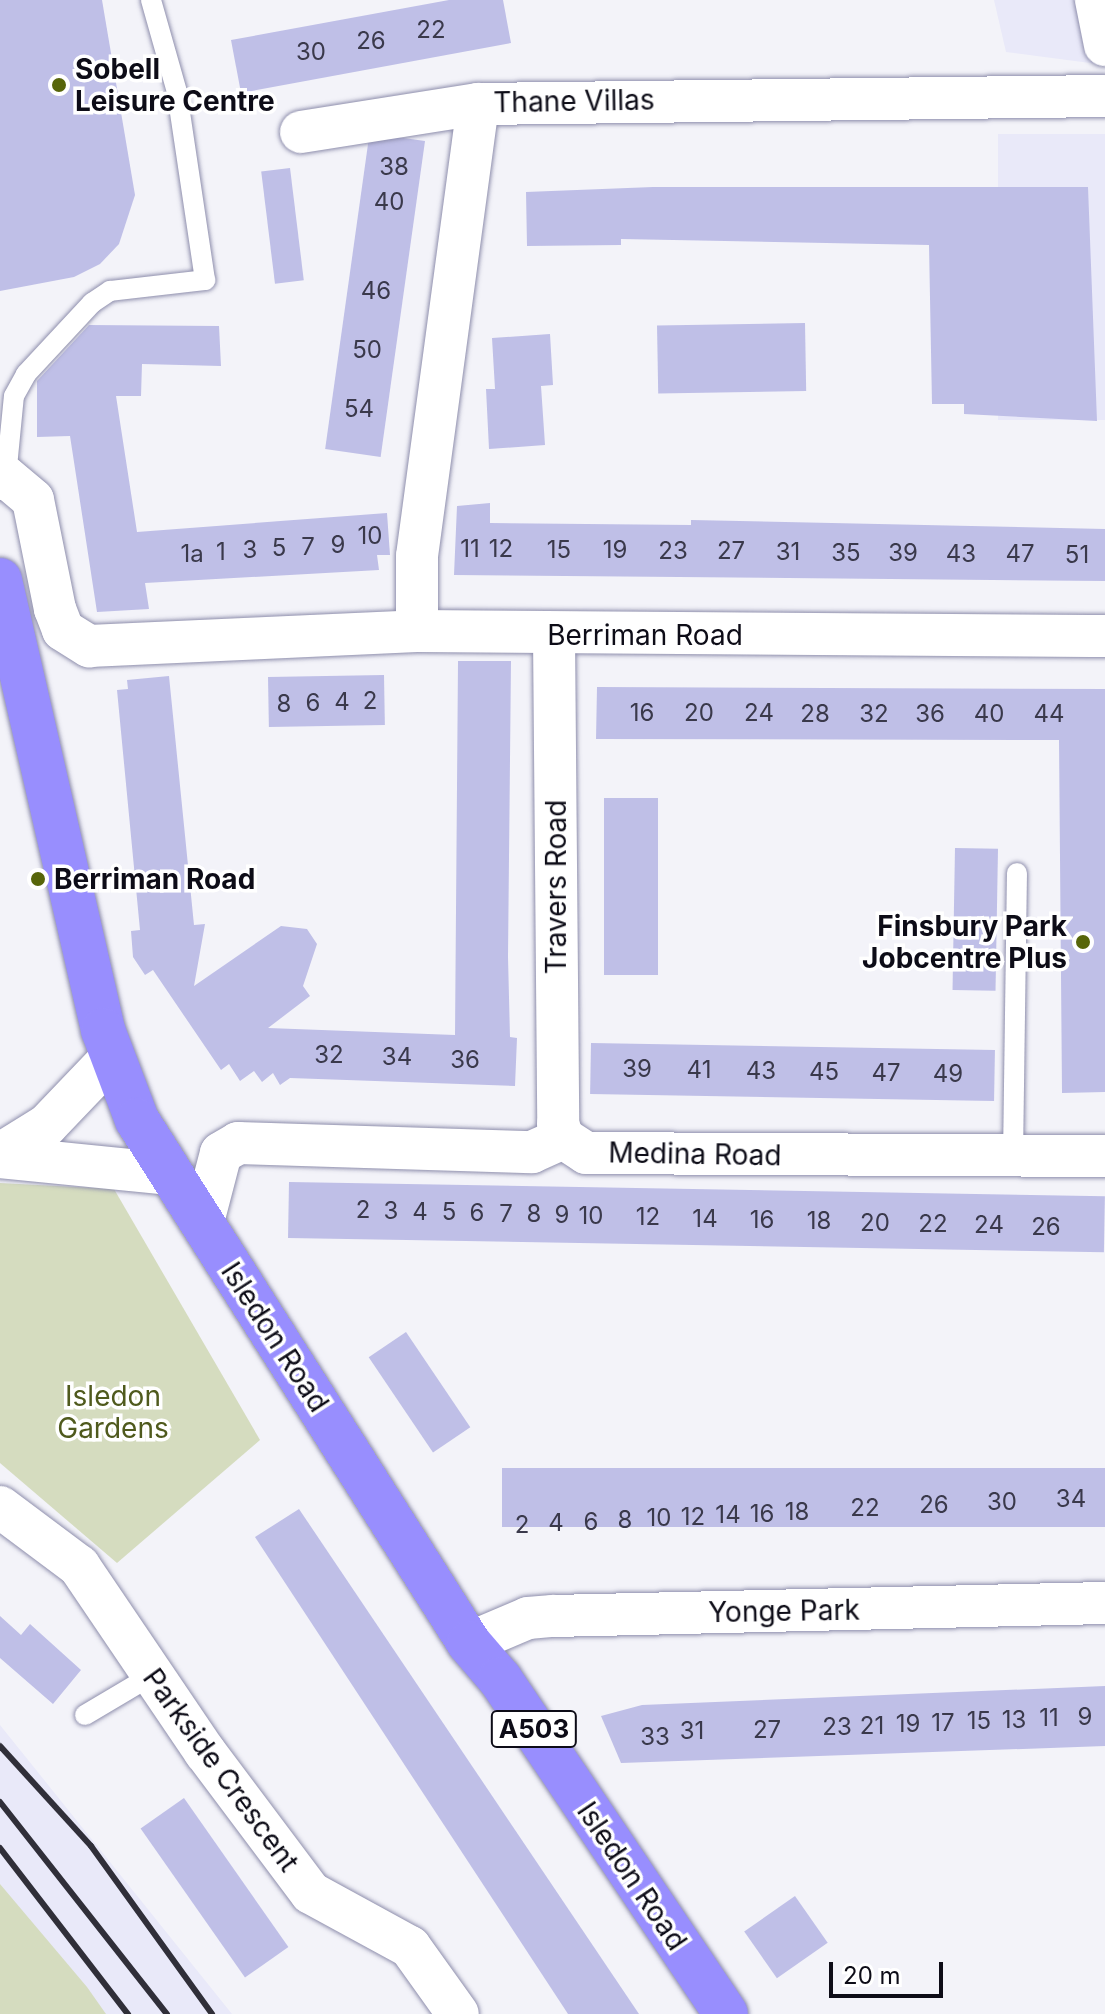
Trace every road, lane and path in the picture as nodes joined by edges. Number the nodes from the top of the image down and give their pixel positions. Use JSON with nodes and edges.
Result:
{"nodes":[{"id":1,"x":151,"y":0,"type":"edge"},
{"id":2,"x":1096,"y":0,"type":"edge"},
{"id":3,"x":1105,"y":45,"type":"edge"},
{"id":4,"x":1105,"y":96,"type":"edge"},
{"id":5,"x":478,"y":104,"type":"junction"},
{"id":6,"x":301,"y":132,"type":"dead end"},
{"id":7,"x":3,"y":478,"type":"edge"},
{"id":8,"x":0,"y":580,"type":"edge"},
{"id":9,"x":417,"y":631,"type":"junction"},
{"id":10,"x":554,"y":635,"type":"junction"},
{"id":11,"x":1105,"y":636,"type":"edge"},
{"id":12,"x":1017,"y":873,"type":"dead end"},
{"id":13,"x":111,"y":1058,"type":"junction"},
{"id":14,"x":563,"y":1138,"type":"junction"},
{"id":15,"x":0,"y":1156,"type":"edge"},
{"id":16,"x":1105,"y":1156,"type":"edge"},
{"id":17,"x":1013,"y":1157,"type":"junction"},
{"id":18,"x":171,"y":1174,"type":"junction"},
{"id":19,"x":203,"y":1222,"type":"junction"},
{"id":20,"x":0,"y":1507,"type":"edge"},
{"id":21,"x":1105,"y":1603,"type":"edge"},
{"id":22,"x":469,"y":1643,"type":"junction"},
{"id":23,"x":151,"y":1676,"type":"junction"},
{"id":24,"x":85,"y":1715,"type":"dead end"},
{"id":25,"x":458,"y":2014,"type":"edge"},
{"id":26,"x":726,"y":2014,"type":"edge"}],
"edges":[{"from":1,"to":7,"type":"lane"},
{"from":2,"to":3,"type":"street"},
{"from":4,"to":5,"type":"street","name":"Thane Villas"},
{"from":5,"to":6,"type":"street"},
{"from":5,"to":9,"type":"street","name":"Thane Villas"},
{"from":7,"to":9,"type":"street","name":"Berriman Road"},
{"from":8,"to":13,"type":"highway","name":"Isledon Road","number":"A503"},
{"from":9,"to":10,"type":"street","name":"Berriman Road"},
{"from":10,"to":11,"type":"street","name":"Berriman Road"},
{"from":10,"to":14,"type":"street","name":"Travers Road"},
{"from":12,"to":17,"type":"lane"},
{"from":13,"to":15,"type":"street"},
{"from":13,"to":18,"type":"highway","name":"Isledon Road","number":"A503"},
{"from":14,"to":17,"type":"street","name":"Medina Road"},
{"from":14,"to":19,"type":"street"},
{"from":15,"to":18,"type":"street"},
{"from":16,"to":17,"type":"street","name":"Medina Road"},
{"from":18,"to":19,"type":"highway","name":"Isledon Road","number":"A503"},
{"from":19,"to":22,"type":"highway","name":"Isledon Road","number":"A503"},
{"from":20,"to":23,"type":"street","name":"Parkside Crescent"},
{"from":21,"to":22,"type":"street","name":"Yonge Park"},
{"from":22,"to":26,"type":"highway","name":"Isledon Road","number":"A503"},
{"from":23,"to":24,"type":"lane"},
{"from":23,"to":25,"type":"street","name":"Parkside Crescent"}]}
